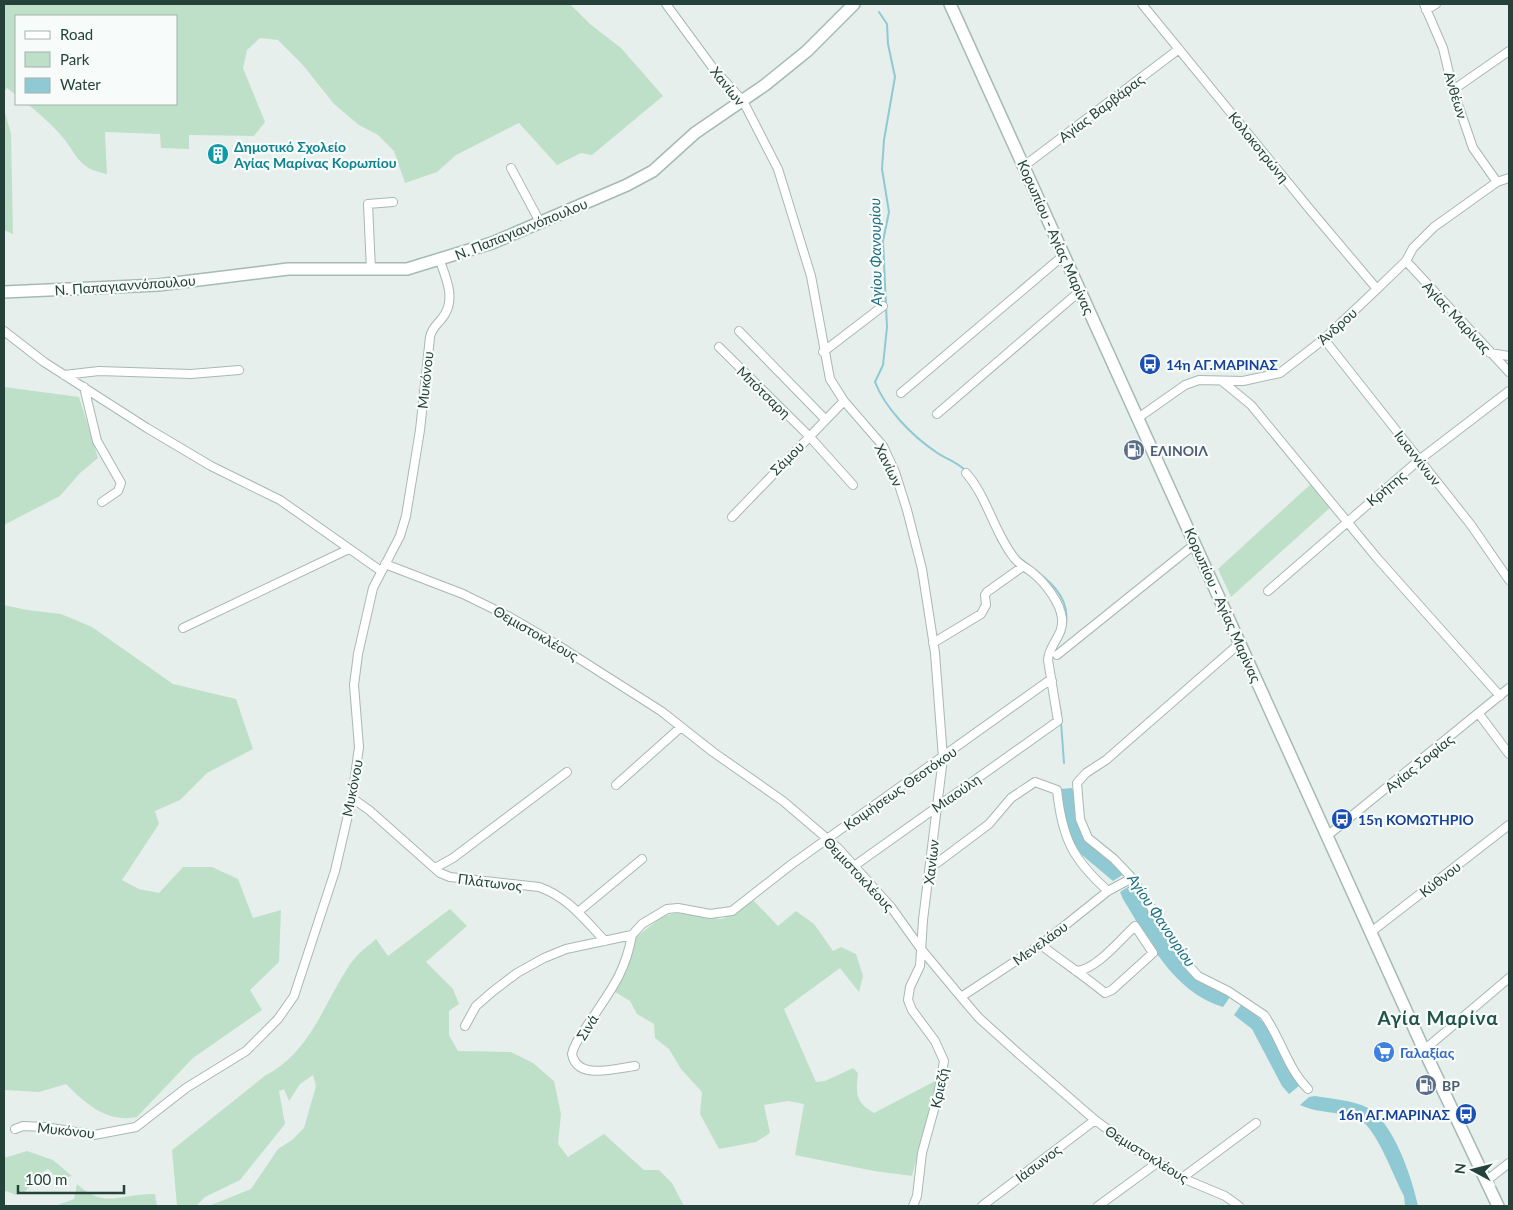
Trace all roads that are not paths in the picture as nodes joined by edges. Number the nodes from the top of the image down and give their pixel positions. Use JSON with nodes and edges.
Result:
{"nodes":[{"id":1,"x":666,"y":4,"type":"edge"},
{"id":2,"x":854,"y":4,"type":"edge"},
{"id":3,"x":950,"y":4,"type":"edge"},
{"id":4,"x":1142,"y":4,"type":"edge"},
{"id":5,"x":1436,"y":4,"type":"edge"},
{"id":6,"x":1425,"y":7,"type":"edge"},
{"id":7,"x":1179,"y":49,"type":"junction"},
{"id":8,"x":1509,"y":51,"type":"edge"},
{"id":9,"x":1453,"y":90,"type":"junction"},
{"id":10,"x":743,"y":102,"type":"junction"},
{"id":11,"x":1024,"y":166,"type":"junction"},
{"id":12,"x":511,"y":168,"type":"dead end"},
{"id":13,"x":1509,"y":178,"type":"edge"},
{"id":14,"x":1497,"y":182,"type":"junction"},
{"id":15,"x":393,"y":202,"type":"dead end"},
{"id":16,"x":541,"y":224,"type":"junction"},
{"id":17,"x":1064,"y":255,"type":"junction"},
{"id":18,"x":440,"y":261,"type":"junction"},
{"id":19,"x":1406,"y":261,"type":"junction"},
{"id":20,"x":371,"y":270,"type":"junction"},
{"id":21,"x":1378,"y":289,"type":"junction"},
{"id":22,"x":1080,"y":291,"type":"junction"},
{"id":23,"x":4,"y":292,"type":"edge"},
{"id":24,"x":883,"y":306,"type":"dead end"},
{"id":25,"x":4,"y":331,"type":"edge"},
{"id":26,"x":739,"y":331,"type":"dead end"},
{"id":27,"x":1324,"y":339,"type":"junction"},
{"id":28,"x":718,"y":347,"type":"dead end"},
{"id":29,"x":824,"y":352,"type":"junction"},
{"id":30,"x":1490,"y":353,"type":"junction"},
{"id":31,"x":1509,"y":356,"type":"edge"},
{"id":32,"x":239,"y":370,"type":"dead end"},
{"id":33,"x":1509,"y":372,"type":"edge"},
{"id":34,"x":64,"y":375,"type":"junction"},
{"id":35,"x":1223,"y":382,"type":"junction"},
{"id":36,"x":84,"y":387,"type":"junction"},
{"id":37,"x":1509,"y":390,"type":"edge"},
{"id":38,"x":901,"y":393,"type":"dead end"},
{"id":39,"x":844,"y":401,"type":"junction"},
{"id":40,"x":937,"y":414,"type":"dead end"},
{"id":41,"x":1138,"y":418,"type":"junction"},
{"id":42,"x":825,"y":419,"type":"junction"},
{"id":43,"x":809,"y":436,"type":"junction"},
{"id":44,"x":1419,"y":460,"type":"junction"},
{"id":45,"x":966,"y":473,"type":"dead end"},
{"id":46,"x":853,"y":485,"type":"dead end"},
{"id":47,"x":102,"y":502,"type":"dead end"},
{"id":48,"x":732,"y":517,"type":"dead end"},
{"id":49,"x":1346,"y":522,"type":"junction"},
{"id":50,"x":1195,"y":544,"type":"junction"},
{"id":51,"x":348,"y":549,"type":"junction"},
{"id":52,"x":383,"y":567,"type":"junction"},
{"id":53,"x":1022,"y":567,"type":"junction"},
{"id":54,"x":1509,"y":580,"type":"edge"},
{"id":55,"x":1268,"y":591,"type":"dead end"},
{"id":56,"x":183,"y":628,"type":"dead end"},
{"id":57,"x":1240,"y":642,"type":"junction"},
{"id":58,"x":933,"y":643,"type":"junction"},
{"id":59,"x":1057,"y":654,"type":"dead end"},
{"id":60,"x":1052,"y":681,"type":"junction"},
{"id":61,"x":1509,"y":688,"type":"edge"},
{"id":62,"x":1500,"y":696,"type":"junction"},
{"id":63,"x":1480,"y":714,"type":"junction"},
{"id":64,"x":681,"y":727,"type":"junction"},
{"id":65,"x":1509,"y":754,"type":"edge"},
{"id":66,"x":943,"y":758,"type":"junction"},
{"id":67,"x":567,"y":772,"type":"dead end"},
{"id":68,"x":616,"y":785,"type":"dead end"},
{"id":69,"x":352,"y":798,"type":"junction"},
{"id":70,"x":938,"y":806,"type":"junction"},
{"id":71,"x":1509,"y":825,"type":"edge"},
{"id":72,"x":1327,"y":836,"type":"junction"},
{"id":73,"x":828,"y":839,"type":"junction"},
{"id":74,"x":452,"y":858,"type":"junction"},
{"id":75,"x":642,"y":859,"type":"dead end"},
{"id":76,"x":931,"y":862,"type":"junction"},
{"id":77,"x":854,"y":866,"type":"junction"},
{"id":78,"x":435,"y":868,"type":"junction"},
{"id":79,"x":450,"y":877,"type":"junction"},
{"id":80,"x":1130,"y":879,"type":"junction"},
{"id":81,"x":1108,"y":891,"type":"junction"},
{"id":82,"x":578,"y":912,"type":"junction"},
{"id":83,"x":1371,"y":932,"type":"junction"},
{"id":84,"x":632,"y":935,"type":"junction"},
{"id":85,"x":605,"y":941,"type":"junction"},
{"id":86,"x":1040,"y":945,"type":"junction"},
{"id":87,"x":921,"y":949,"type":"junction"},
{"id":88,"x":1076,"y":971,"type":"junction"},
{"id":89,"x":1509,"y":978,"type":"edge"},
{"id":90,"x":960,"y":997,"type":"junction"},
{"id":91,"x":465,"y":1026,"type":"dead end"},
{"id":92,"x":1424,"y":1050,"type":"junction"},
{"id":93,"x":635,"y":1066,"type":"dead end"},
{"id":94,"x":1308,"y":1089,"type":"dead end"},
{"id":95,"x":1095,"y":1120,"type":"junction"},
{"id":96,"x":1256,"y":1123,"type":"dead end"},
{"id":97,"x":15,"y":1129,"type":"dead end"},
{"id":98,"x":1157,"y":1163,"type":"junction"},
{"id":99,"x":1509,"y":1163,"type":"edge"},
{"id":100,"x":1182,"y":1178,"type":"junction"},
{"id":101,"x":1486,"y":1181,"type":"junction"},
{"id":102,"x":913,"y":1206,"type":"edge"},
{"id":103,"x":982,"y":1206,"type":"edge"},
{"id":104,"x":1098,"y":1206,"type":"edge"},
{"id":105,"x":1239,"y":1206,"type":"edge"},
{"id":106,"x":1498,"y":1206,"type":"edge"}],
"edges":[{"from":1,"to":10,"type":"street","name":"Χανίων"},
{"from":2,"to":10,"type":"main road","name":"Ν. Παπαγιαννόπουλου"},
{"from":3,"to":11,"type":"main road","name":"Κορωπίου - Αγίας Μαρίνας"},
{"from":4,"to":7,"type":"street","name":"Κολοκοτρώνη"},
{"from":5,"to":6,"type":"street"},
{"from":6,"to":9,"type":"street","name":"Ανθέων"},
{"from":7,"to":11,"type":"street","name":"Αγίας Βαρβάρας"},
{"from":7,"to":21,"type":"street","name":"Κολοκοτρώνη"},
{"from":8,"to":9,"type":"street"},
{"from":9,"to":14,"type":"street","name":"Ανθέων"},
{"from":10,"to":16,"type":"main road","name":"Ν. Παπαγιαννόπουλου"},
{"from":10,"to":29,"type":"street","name":"Χανίων"},
{"from":11,"to":17,"type":"main road","name":"Κορωπίου - Αγίας Μαρίνας"},
{"from":12,"to":16,"type":"street"},
{"from":13,"to":14,"type":"street","name":"Άνδρου"},
{"from":14,"to":19,"type":"street","name":"Άνδρου"},
{"from":15,"to":20,"type":"street"},
{"from":16,"to":18,"type":"main road","name":"Ν. Παπαγιαννόπουλου"},
{"from":17,"to":22,"type":"main road","name":"Κορωπίου - Αγίας Μαρίνας"},
{"from":17,"to":38,"type":"street"},
{"from":18,"to":20,"type":"main road","name":"Ν. Παπαγιαννόπουλου"},
{"from":18,"to":52,"type":"street","name":"Μυκόνου"},
{"from":19,"to":21,"type":"street","name":"Άνδρου"},
{"from":19,"to":30,"type":"street","name":"Αγίας Μαρίνας"},
{"from":20,"to":23,"type":"main road","name":"Ν. Παπαγιαννόπουλου"},
{"from":21,"to":27,"type":"street","name":"Άνδρου"},
{"from":22,"to":40,"type":"street"},
{"from":22,"to":41,"type":"main road","name":"Κορωπίου - Αγίας Μαρίνας"},
{"from":24,"to":29,"type":"street"},
{"from":25,"to":34,"type":"street","name":"Θεμιστοκλέους"},
{"from":26,"to":42,"type":"street"},
{"from":27,"to":35,"type":"street","name":"Άνδρου"},
{"from":27,"to":44,"type":"street","name":"Ιωαννίνων"},
{"from":28,"to":43,"type":"street","name":"Μπότσαρη"},
{"from":29,"to":39,"type":"street","name":"Χανίων"},
{"from":30,"to":31,"type":"street"},
{"from":30,"to":33,"type":"street","name":"Αγίας Μαρίνας"},
{"from":32,"to":34,"type":"street"},
{"from":34,"to":36,"type":"street","name":"Θεμιστοκλέους"},
{"from":35,"to":41,"type":"street","name":"Άνδρου"},
{"from":35,"to":49,"type":"street"},
{"from":36,"to":47,"type":"street"},
{"from":36,"to":51,"type":"street","name":"Θεμιστοκλέους"},
{"from":37,"to":44,"type":"street","name":"Κρήτης"},
{"from":39,"to":42,"type":"street","name":"Σάμου"},
{"from":39,"to":58,"type":"street","name":"Χανίων"},
{"from":41,"to":50,"type":"main road","name":"Κορωπίου - Αγίας Μαρίνας"},
{"from":42,"to":43,"type":"street","name":"Σάμου"},
{"from":43,"to":46,"type":"street","name":"Μπότσαρη"},
{"from":43,"to":48,"type":"street","name":"Σάμου"},
{"from":44,"to":49,"type":"street","name":"Κρήτης"},
{"from":44,"to":54,"type":"street","name":"Ιωαννίνων"},
{"from":45,"to":53,"type":"street"},
{"from":49,"to":55,"type":"street","name":"Κρήτης"},
{"from":49,"to":62,"type":"street"},
{"from":50,"to":57,"type":"main road","name":"Κορωπίου - Αγίας Μαρίνας"},
{"from":50,"to":59,"type":"street"},
{"from":51,"to":52,"type":"street","name":"Θεμιστοκλέους"},
{"from":51,"to":56,"type":"street"},
{"from":52,"to":64,"type":"street","name":"Θεμιστοκλέους"},
{"from":52,"to":69,"type":"street","name":"Μυκόνου"},
{"from":53,"to":58,"type":"street"},
{"from":53,"to":60,"type":"street"},
{"from":57,"to":72,"type":"main road","name":"Κορωπίου - Αγίας Μαρίνας"},
{"from":57,"to":80,"type":"street"},
{"from":58,"to":66,"type":"street","name":"Χανίων"},
{"from":60,"to":66,"type":"street","name":"Κοιμήσεως Θεοτόκου"},
{"from":60,"to":70,"type":"street","name":"Μιαούλη"},
{"from":61,"to":62,"type":"street","name":"Αγίας Σοφίας"},
{"from":62,"to":63,"type":"street","name":"Αγίας Σοφίας"},
{"from":63,"to":65,"type":"street"},
{"from":63,"to":72,"type":"street","name":"Αγίας Σοφίας"},
{"from":64,"to":68,"type":"street"},
{"from":64,"to":73,"type":"street","name":"Θεμιστοκλέους"},
{"from":66,"to":70,"type":"street","name":"Χανίων"},
{"from":66,"to":73,"type":"street","name":"Κοιμήσεως Θεοτόκου"},
{"from":67,"to":74,"type":"street"},
{"from":69,"to":78,"type":"street","name":"Πλάτωνος"},
{"from":69,"to":97,"type":"street","name":"Μυκόνου"},
{"from":70,"to":76,"type":"street","name":"Χανίων"},
{"from":70,"to":77,"type":"street","name":"Μιαούλη"},
{"from":71,"to":83,"type":"street","name":"Κύθνου"},
{"from":72,"to":83,"type":"main road","name":"Κορωπίου - Αγίας Μαρίνας"},
{"from":73,"to":77,"type":"street","name":"Θεμιστοκλέους"},
{"from":73,"to":84,"type":"street","name":"Κοιμήσεως Θεοτόκου"},
{"from":74,"to":78,"type":"street"},
{"from":74,"to":79,"type":"street"},
{"from":75,"to":82,"type":"street"},
{"from":76,"to":81,"type":"street"},
{"from":76,"to":87,"type":"street","name":"Χανίων"},
{"from":77,"to":87,"type":"street","name":"Θεμιστοκλέους"},
{"from":78,"to":79,"type":"street","name":"Πλάτωνος"},
{"from":79,"to":82,"type":"street","name":"Πλάτωνος"},
{"from":80,"to":81,"type":"street","name":"Μενελάου"},
{"from":80,"to":94,"type":"street"},
{"from":81,"to":86,"type":"street","name":"Μενελάου"},
{"from":82,"to":85,"type":"street","name":"Πλάτωνος"},
{"from":83,"to":92,"type":"main road","name":"Κορωπίου - Αγίας Μαρίνας"},
{"from":84,"to":85,"type":"street","name":"Κοιμήσεως Θεοτόκου"},
{"from":84,"to":93,"type":"street","name":"Σινά"},
{"from":85,"to":91,"type":"street","name":"Κοιμήσεως Θεοτόκου"},
{"from":86,"to":88,"type":"street"},
{"from":86,"to":90,"type":"street","name":"Μενελάου"},
{"from":87,"to":90,"type":"street","name":"Θεμιστοκλέους"},
{"from":87,"to":102,"type":"street","name":"Κριεζή"},
{"from":88,"to":88,"type":"street"},
{"from":89,"to":92,"type":"street"},
{"from":90,"to":95,"type":"street","name":"Θεμιστοκλέους"},
{"from":92,"to":101,"type":"main road","name":"Κορωπίου - Αγίας Μαρίνας"},
{"from":95,"to":98,"type":"street","name":"Θεμιστοκλέους"},
{"from":95,"to":103,"type":"street","name":"Ιάσωνος"},
{"from":96,"to":100,"type":"street"},
{"from":98,"to":100,"type":"street","name":"Θεμιστοκλέους"},
{"from":98,"to":104,"type":"street"},
{"from":99,"to":101,"type":"street"},
{"from":100,"to":105,"type":"street","name":"Θεμιστοκλέους"},
{"from":101,"to":106,"type":"main road","name":"Κορωπίου - Αγίας Μαρίνας"}]}
